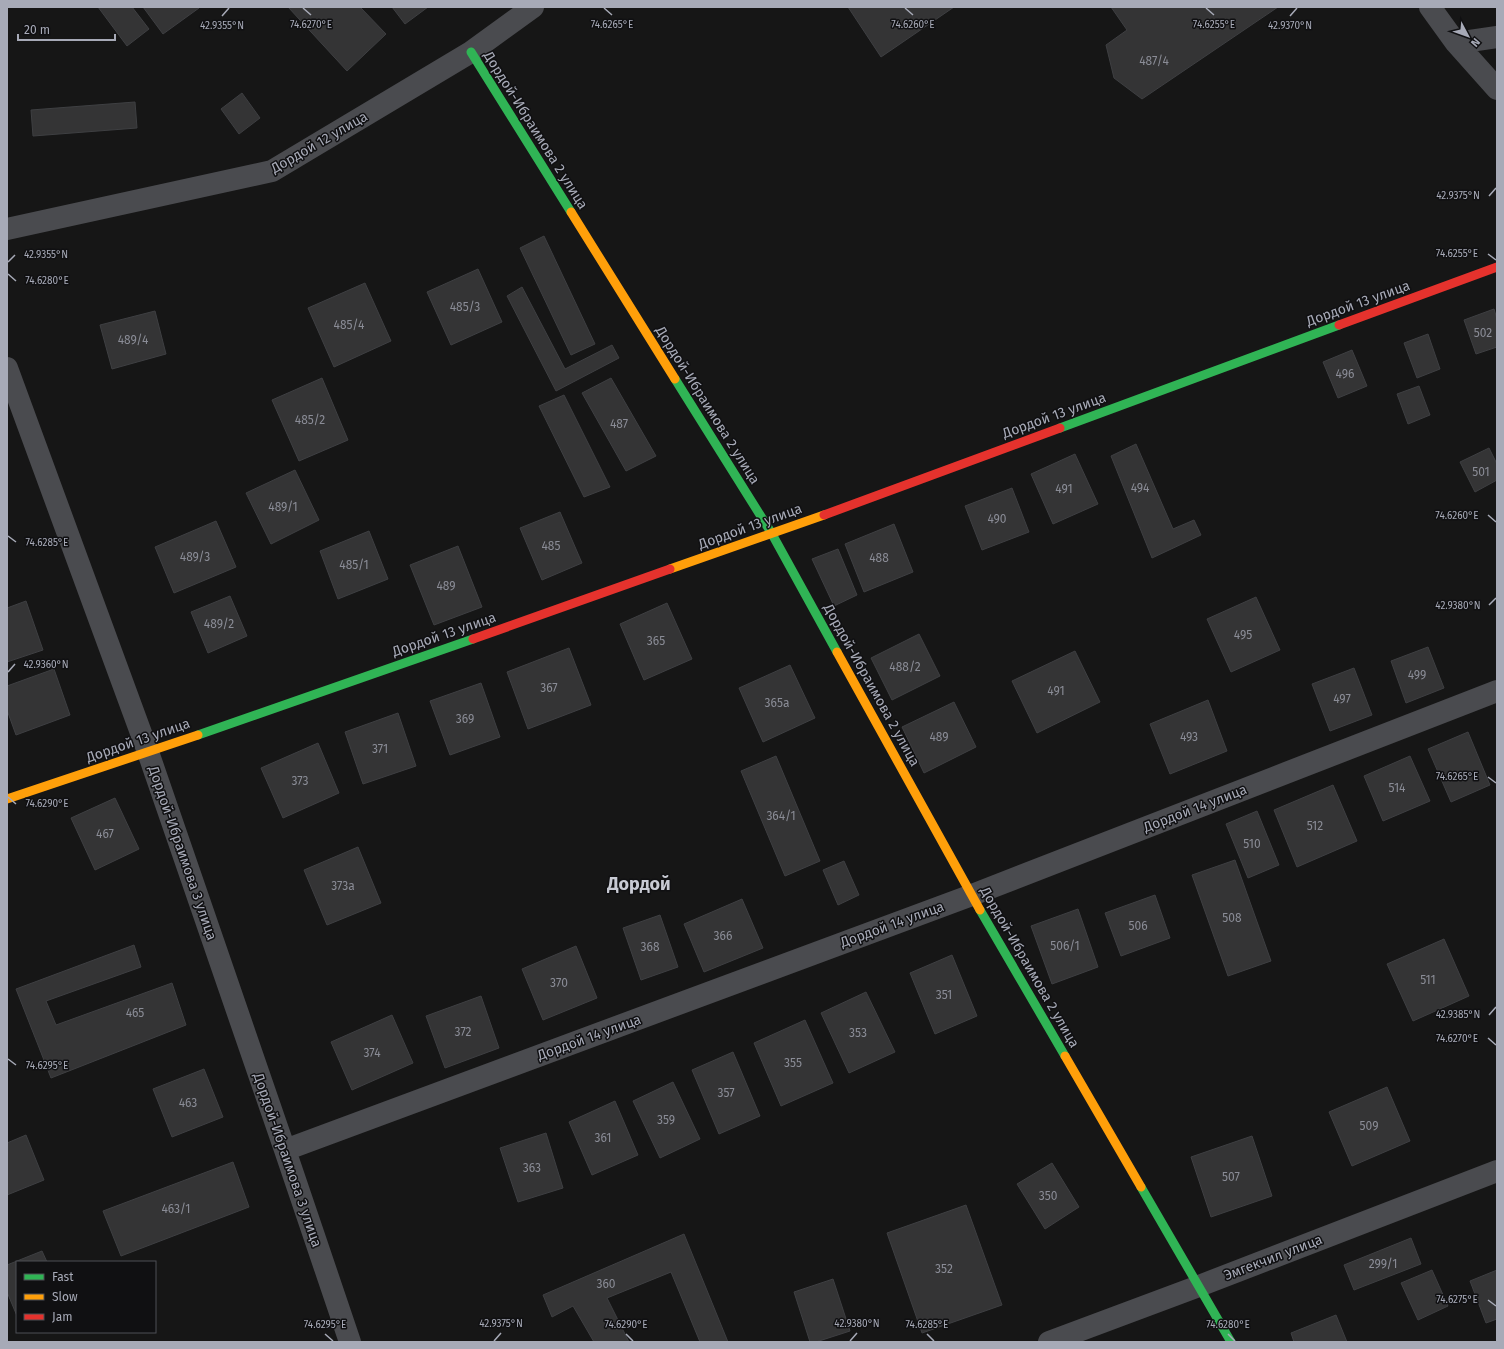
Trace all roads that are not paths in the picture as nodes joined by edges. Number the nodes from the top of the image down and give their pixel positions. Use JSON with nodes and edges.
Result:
{"nodes":[{"id":1,"x":533,"y":7,"type":"edge"},
{"id":2,"x":1430,"y":7,"type":"edge"},
{"id":3,"x":1497,"y":37,"type":"edge"},
{"id":4,"x":1456,"y":43,"type":"junction"},
{"id":5,"x":471,"y":52,"type":"junction"},
{"id":6,"x":1497,"y":89,"type":"edge"},
{"id":7,"x":7,"y":229,"type":"edge"},
{"id":8,"x":1497,"y":267,"type":"edge"},
{"id":9,"x":7,"y":368,"type":"edge"},
{"id":10,"x":772,"y":534,"type":"junction"},
{"id":11,"x":1497,"y":691,"type":"edge"},
{"id":12,"x":148,"y":752,"type":"junction"},
{"id":13,"x":7,"y":799,"type":"edge"},
{"id":14,"x":972,"y":895,"type":"junction"},
{"id":15,"x":285,"y":1150,"type":"junction"},
{"id":16,"x":1497,"y":1171,"type":"edge"},
{"id":17,"x":1199,"y":1286,"type":"junction"},
{"id":18,"x":350,"y":1342,"type":"edge"},
{"id":19,"x":1049,"y":1342,"type":"edge"},
{"id":20,"x":1231,"y":1342,"type":"edge"}],
"edges":[{"from":1,"to":5,"type":"street","name":"Дордой 12 улица"},
{"from":2,"to":4,"type":"street"},
{"from":3,"to":4,"type":"street"},
{"from":4,"to":6,"type":"street"},
{"from":5,"to":7,"type":"street","name":"Дордой 12 улица"},
{"from":5,"to":10,"type":"street","name":"Дордой-Ибраимова 2 улица"},
{"from":8,"to":10,"type":"street","name":"Дордой 13 улица"},
{"from":9,"to":12,"type":"street","name":"Дордой-Ибраимова 3 улица"},
{"from":10,"to":12,"type":"street","name":"Дордой 13 улица"},
{"from":10,"to":14,"type":"street","name":"Дордой-Ибраимова 2 улица"},
{"from":11,"to":14,"type":"street","name":"Дордой 14 улица"},
{"from":12,"to":13,"type":"street","name":"Дордой 13 улица"},
{"from":12,"to":15,"type":"street","name":"Дордой-Ибраимова 3 улица"},
{"from":14,"to":15,"type":"street","name":"Дордой 14 улица"},
{"from":14,"to":17,"type":"street","name":"Дордой-Ибраимова 2 улица"},
{"from":15,"to":18,"type":"street","name":"Дордой-Ибраимова 3 улица"},
{"from":16,"to":17,"type":"street","name":"Эмгекчил улица"},
{"from":17,"to":19,"type":"street","name":"Эмгекчил улица"},
{"from":17,"to":20,"type":"street","name":"Дордой-Ибраимова 2 улица"}]}
